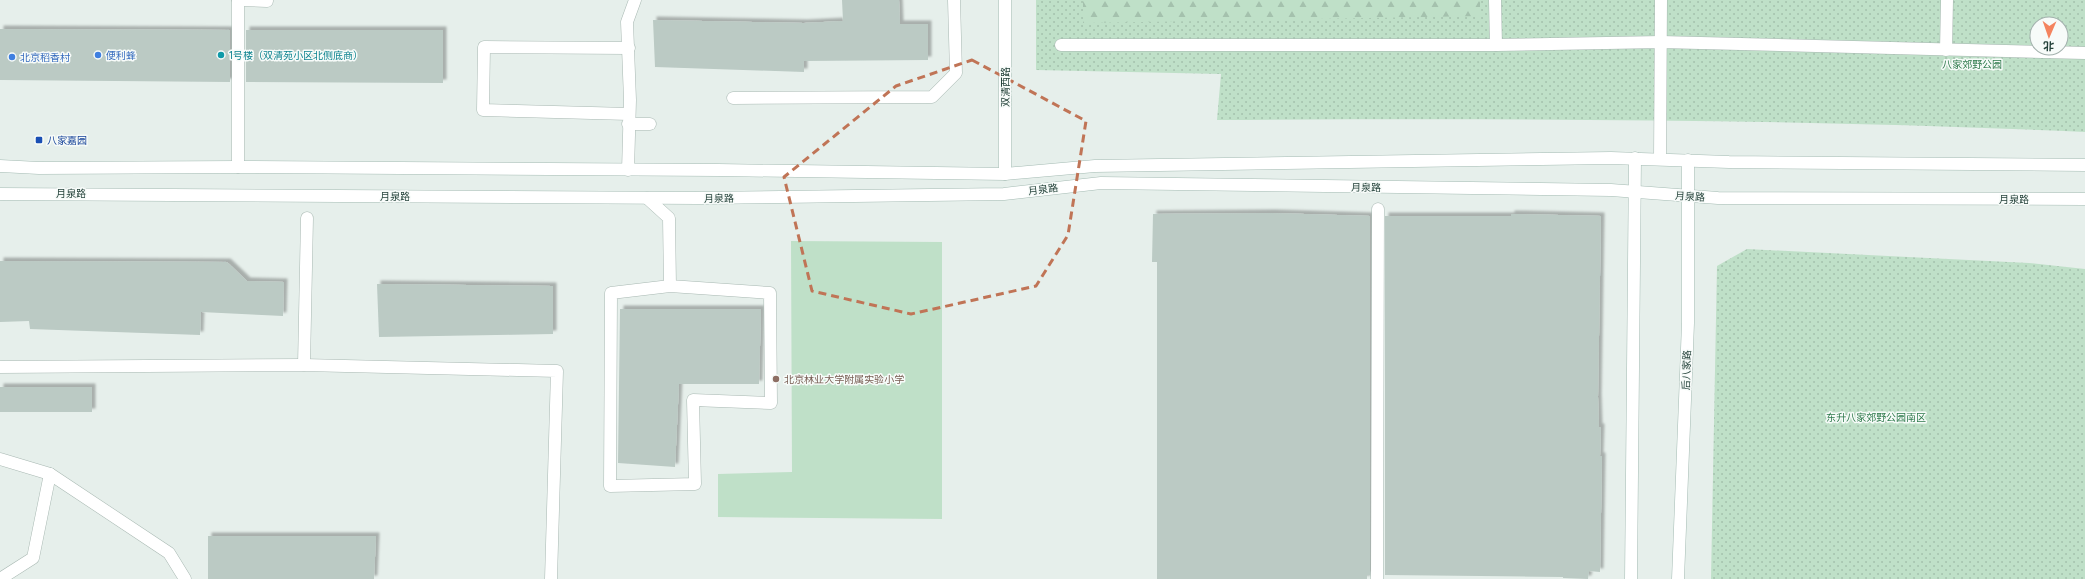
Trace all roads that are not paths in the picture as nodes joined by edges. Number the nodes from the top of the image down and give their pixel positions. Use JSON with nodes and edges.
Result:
{"nodes":[{"id":1,"x":238,"y":0,"type":"edge"},
{"id":2,"x":635,"y":0,"type":"edge"},
{"id":3,"x":954,"y":0,"type":"edge"},
{"id":4,"x":1005,"y":0,"type":"edge"},
{"id":5,"x":1495,"y":0,"type":"edge"},
{"id":6,"x":1661,"y":0,"type":"edge"},
{"id":7,"x":1947,"y":0,"type":"edge"},
{"id":8,"x":267,"y":1,"type":"dead end"},
{"id":9,"x":1661,"y":42,"type":"junction"},
{"id":10,"x":1061,"y":45,"type":"dead end"},
{"id":11,"x":1496,"y":45,"type":"junction"},
{"id":12,"x":629,"y":48,"type":"junction"},
{"id":13,"x":1946,"y":50,"type":"junction"},
{"id":14,"x":2085,"y":53,"type":"edge"},
{"id":15,"x":733,"y":98,"type":"dead end"},
{"id":16,"x":629,"y":119,"type":"junction"},
{"id":17,"x":650,"y":124,"type":"dead end"},
{"id":18,"x":1635,"y":158,"type":"junction"},
{"id":19,"x":1660,"y":159,"type":"junction"},
{"id":20,"x":1688,"y":160,"type":"junction"},
{"id":21,"x":2085,"y":165,"type":"edge"},
{"id":22,"x":0,"y":166,"type":"edge"},
{"id":23,"x":238,"y":167,"type":"junction"},
{"id":24,"x":628,"y":170,"type":"junction"},
{"id":25,"x":1004,"y":174,"type":"junction"},
{"id":26,"x":1635,"y":193,"type":"junction"},
{"id":27,"x":0,"y":194,"type":"edge"},
{"id":28,"x":1689,"y":195,"type":"junction"},
{"id":29,"x":647,"y":198,"type":"junction"},
{"id":30,"x":2085,"y":199,"type":"edge"},
{"id":31,"x":1378,"y":209,"type":"dead end"},
{"id":32,"x":307,"y":218,"type":"dead end"},
{"id":33,"x":670,"y":286,"type":"junction"},
{"id":34,"x":304,"y":365,"type":"junction"},
{"id":35,"x":0,"y":367,"type":"edge"},
{"id":36,"x":0,"y":459,"type":"edge"},
{"id":37,"x":50,"y":474,"type":"junction"},
{"id":38,"x":0,"y":579,"type":"edge"},
{"id":39,"x":185,"y":579,"type":"edge"},
{"id":40,"x":551,"y":579,"type":"edge"},
{"id":41,"x":1377,"y":579,"type":"edge"},
{"id":42,"x":1631,"y":579,"type":"edge"},
{"id":43,"x":1678,"y":579,"type":"edge"}],
"edges":[{"from":1,"to":8,"type":"main road"},
{"from":1,"to":23,"type":"main road"},
{"from":2,"to":12,"type":"main road"},
{"from":3,"to":15,"type":"main road"},
{"from":4,"to":25,"type":"main road","name":"双清西路"},
{"from":5,"to":11,"type":"main road"},
{"from":6,"to":9,"type":"main road"},
{"from":7,"to":13,"type":"main road"},
{"from":9,"to":11,"type":"main road"},
{"from":9,"to":13,"type":"main road"},
{"from":9,"to":19,"type":"main road"},
{"from":10,"to":11,"type":"main road"},
{"from":12,"to":16,"type":"main road"},
{"from":12,"to":16,"type":"main road"},
{"from":13,"to":14,"type":"main road"},
{"from":16,"to":17,"type":"main road"},
{"from":16,"to":24,"type":"main road"},
{"from":18,"to":19,"type":"main road","name":"月泉路"},
{"from":18,"to":25,"type":"main road","name":"月泉路"},
{"from":18,"to":26,"type":"main road"},
{"from":19,"to":20,"type":"main road","name":"月泉路"},
{"from":20,"to":21,"type":"main road","name":"月泉路"},
{"from":20,"to":28,"type":"main road","name":"后八家路"},
{"from":22,"to":23,"type":"main road","name":"月泉路"},
{"from":23,"to":24,"type":"main road","name":"月泉路"},
{"from":24,"to":25,"type":"main road","name":"月泉路"},
{"from":26,"to":28,"type":"main road","name":"月泉路"},
{"from":26,"to":29,"type":"main road","name":"月泉路"},
{"from":26,"to":42,"type":"main road"},
{"from":27,"to":29,"type":"main road","name":"月泉路"},
{"from":28,"to":30,"type":"main road","name":"月泉路"},
{"from":28,"to":43,"type":"main road","name":"后八家路"},
{"from":29,"to":33,"type":"main road"},
{"from":31,"to":41,"type":"main road"},
{"from":32,"to":34,"type":"main road"},
{"from":33,"to":33,"type":"main road"},
{"from":34,"to":35,"type":"main road"},
{"from":34,"to":40,"type":"main road"},
{"from":36,"to":37,"type":"main road"},
{"from":37,"to":38,"type":"main road"},
{"from":37,"to":39,"type":"main road"}]}
